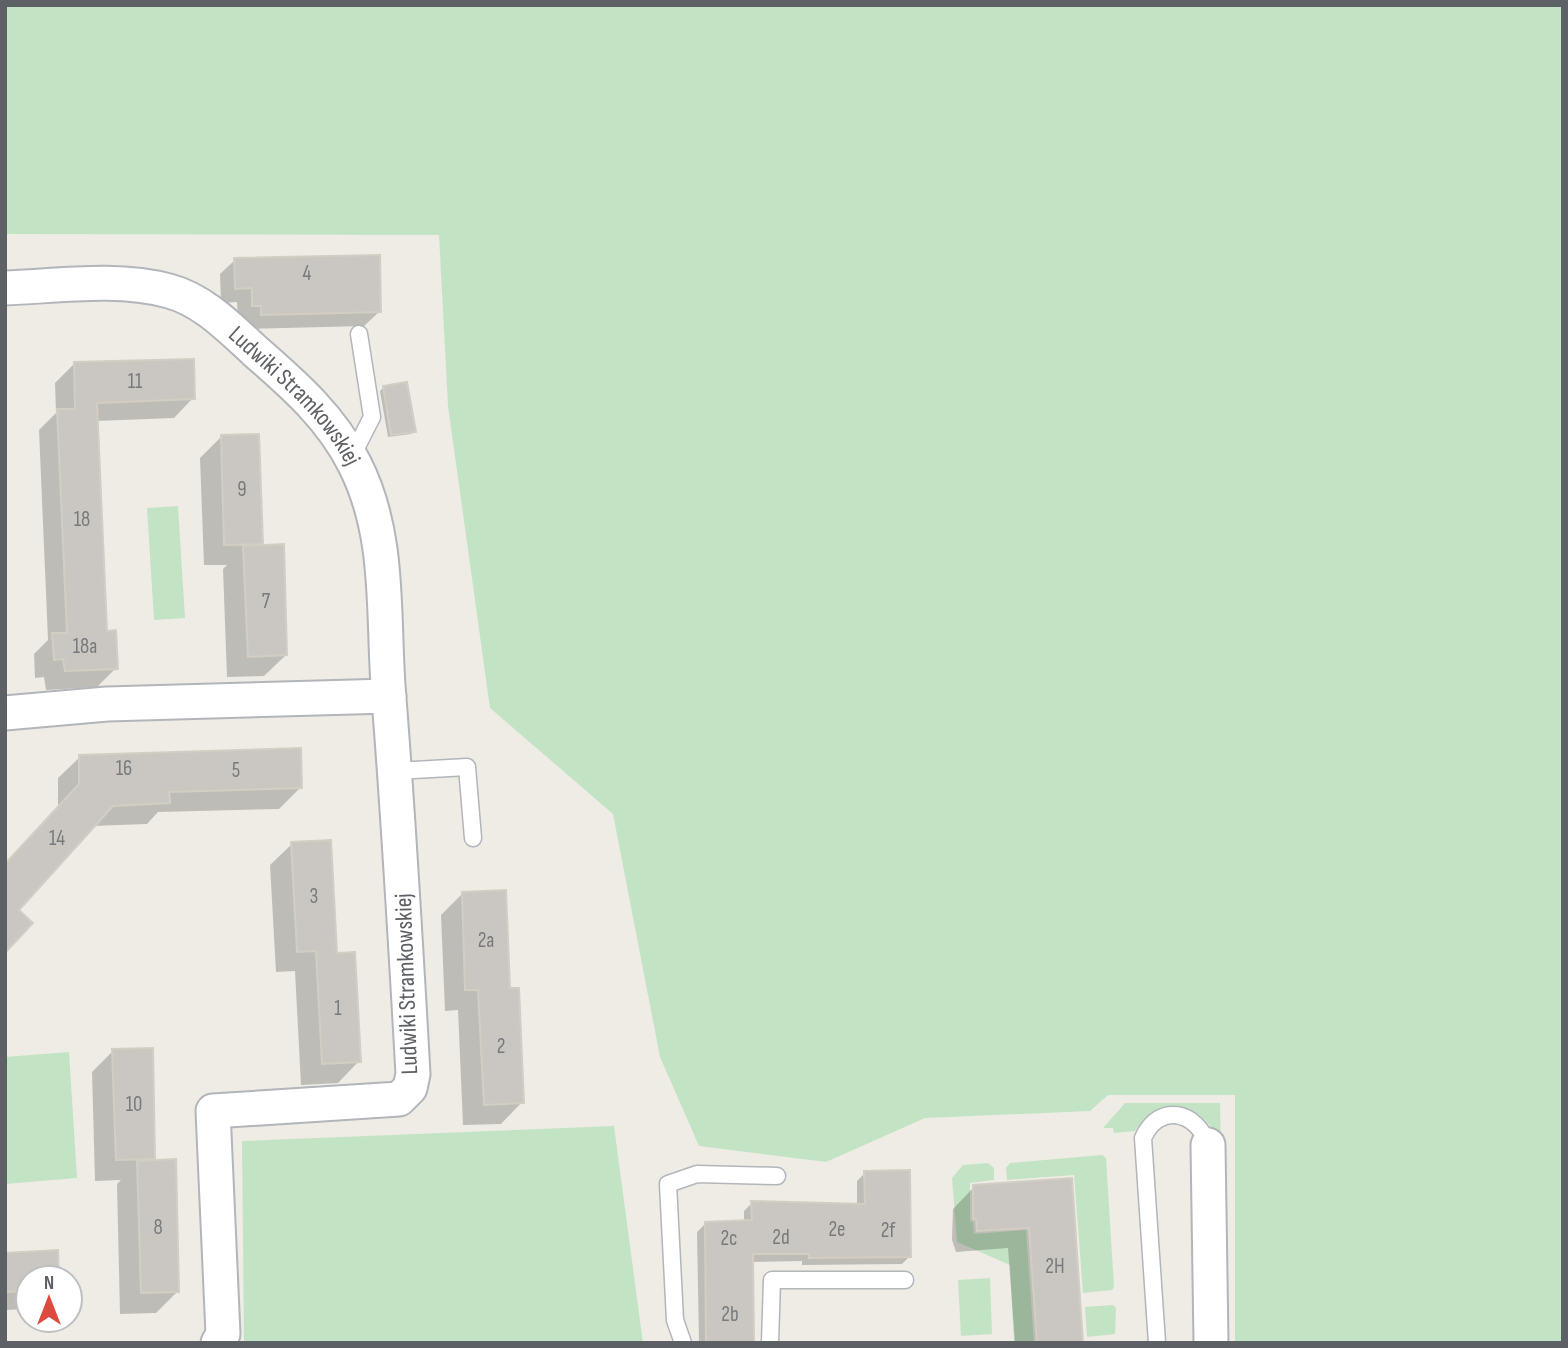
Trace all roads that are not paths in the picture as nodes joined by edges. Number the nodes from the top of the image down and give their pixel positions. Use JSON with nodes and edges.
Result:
{"nodes":[{"id":1,"x":5,"y":288,"type":"edge"},
{"id":2,"x":359,"y":334,"type":"dead end"},
{"id":3,"x":351,"y":458,"type":"junction"},
{"id":4,"x":389,"y":696,"type":"junction"},
{"id":5,"x":5,"y":713,"type":"edge"},
{"id":6,"x":396,"y":771,"type":"junction"},
{"id":7,"x":474,"y":838,"type":"dead end"},
{"id":8,"x":1209,"y":1145,"type":"joint"},
{"id":9,"x":777,"y":1176,"type":"dead end"},
{"id":10,"x":905,"y":1280,"type":"dead end"},
{"id":11,"x":218,"y":1343,"type":"edge"},
{"id":12,"x":683,"y":1343,"type":"edge"},
{"id":13,"x":770,"y":1343,"type":"edge"},
{"id":14,"x":1157,"y":1343,"type":"edge"},
{"id":15,"x":1211,"y":1343,"type":"edge"}],
"edges":[{"from":1,"to":3,"type":"street","name":"Ludwiki Stramkowskiej"},
{"from":2,"to":3,"type":"lane"},
{"from":3,"to":4,"type":"street","name":"Ludwiki Stramkowskiej"},
{"from":4,"to":5,"type":"street"},
{"from":4,"to":6,"type":"street","name":"Ludwiki Stramkowskiej"},
{"from":6,"to":7,"type":"lane"},
{"from":6,"to":11,"type":"street","name":"Ludwiki Stramkowskiej"},
{"from":8,"to":14,"type":"lane"},
{"from":8,"to":15,"type":"street"},
{"from":9,"to":12,"type":"lane"},
{"from":10,"to":13,"type":"lane"}]}
